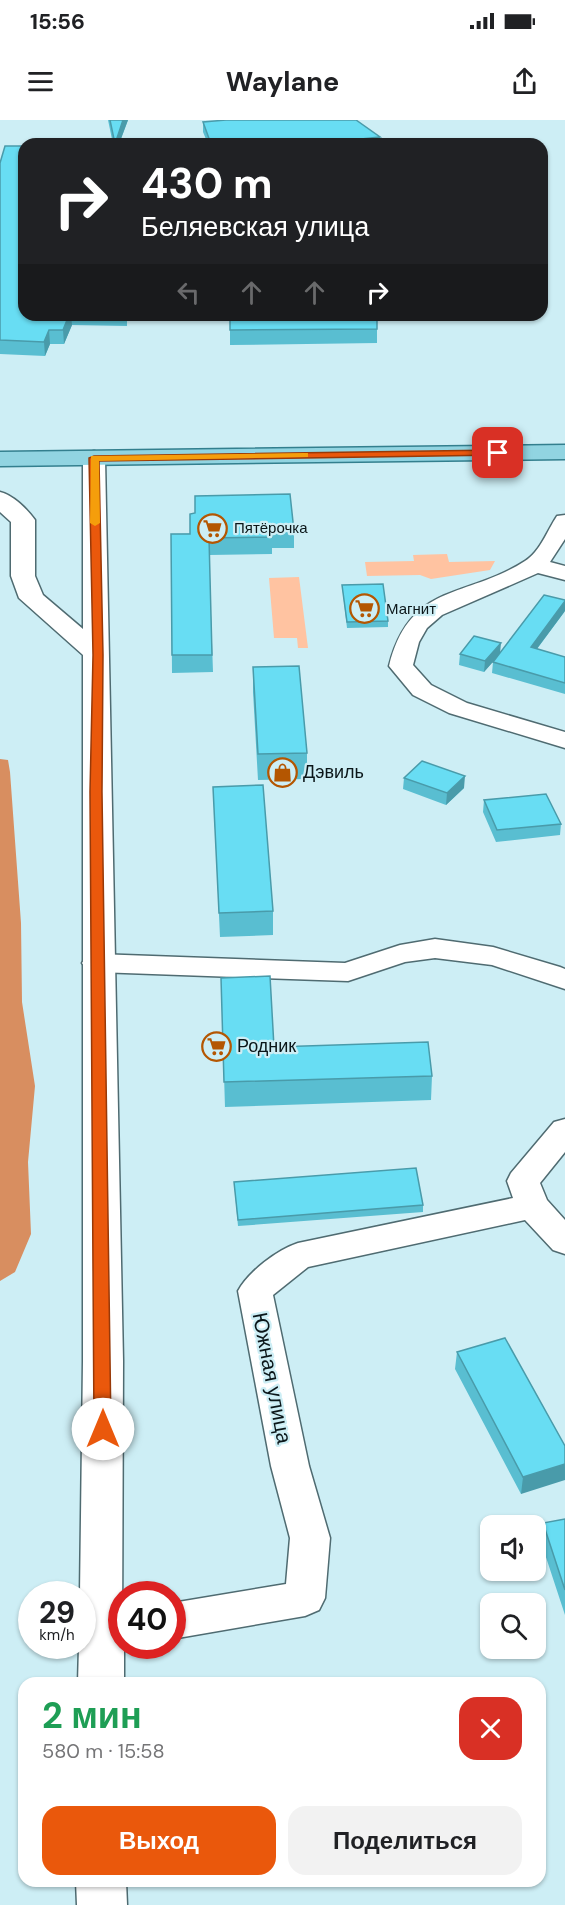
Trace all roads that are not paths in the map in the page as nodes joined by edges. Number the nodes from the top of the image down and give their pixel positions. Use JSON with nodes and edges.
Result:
{"nodes":[{"id":1,"x":565,"y":452,"type":"edge"},
{"id":2,"x":94,"y":458,"type":"junction"},
{"id":3,"x":0,"y":459,"type":"edge"},
{"id":4,"x":0,"y":499,"type":"edge"},
{"id":5,"x":565,"y":521,"type":"edge"},
{"id":6,"x":535,"y":565,"type":"junction"},
{"id":7,"x":565,"y":573,"type":"edge"},
{"id":8,"x":98,"y":655,"type":"junction"},
{"id":9,"x":565,"y":740,"type":"edge"},
{"id":10,"x":97,"y":963,"type":"junction"},
{"id":11,"x":565,"y":980,"type":"edge"},
{"id":12,"x":565,"y":1130,"type":"edge"},
{"id":13,"x":532,"y":1206,"type":"junction"},
{"id":14,"x":565,"y":1242,"type":"edge"},
{"id":15,"x":109,"y":1581,"type":"edge"},
{"id":16,"x":186,"y":1619,"type":"edge"},
{"id":17,"x":108,"y":1647,"type":"edge"},
{"id":18,"x":102,"y":1677,"type":"edge"},
{"id":19,"x":101,"y":1887,"type":"edge"},
{"id":20,"x":102,"y":1905,"type":"edge"}],
"edges":[{"from":1,"to":2,"type":"main road"},
{"from":2,"to":3,"type":"main road"},
{"from":2,"to":8,"type":"street"},
{"from":4,"to":8,"type":"street"},
{"from":5,"to":6,"type":"street"},
{"from":6,"to":7,"type":"street"},
{"from":6,"to":9,"type":"street"},
{"from":8,"to":10,"type":"street"},
{"from":10,"to":11,"type":"street"},
{"from":10,"to":15,"type":"street"},
{"from":12,"to":13,"type":"street"},
{"from":13,"to":14,"type":"street"},
{"from":13,"to":16,"type":"street","name":"Южная улица"},
{"from":17,"to":18,"type":"street"},
{"from":19,"to":20,"type":"street"}]}
